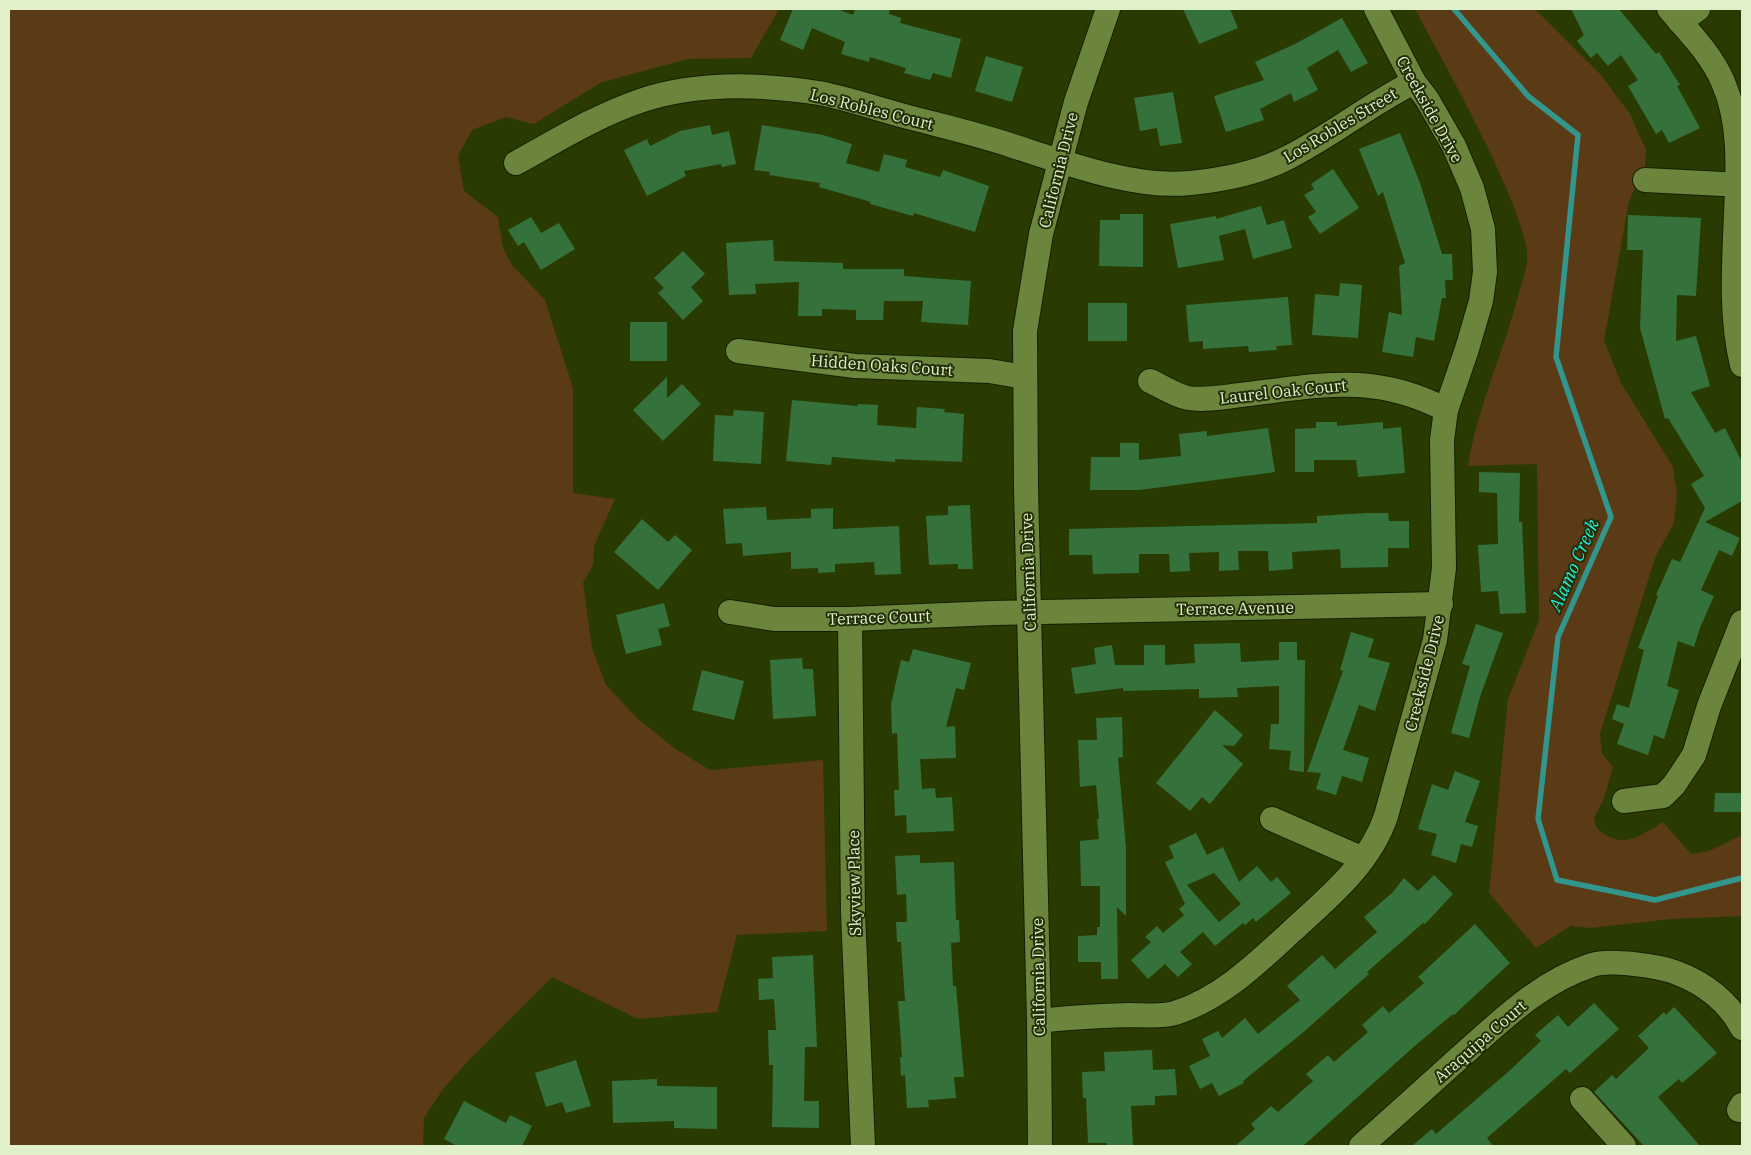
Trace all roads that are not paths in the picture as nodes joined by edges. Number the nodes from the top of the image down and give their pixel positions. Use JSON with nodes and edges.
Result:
{"nodes":[{"id":1,"x":1108,"y":9,"type":"edge"},
{"id":2,"x":1376,"y":9,"type":"edge"},
{"id":3,"x":1682,"y":13,"type":"edge"},
{"id":4,"x":1414,"y":82,"type":"junction"},
{"id":5,"x":1060,"y":162,"type":"junction"},
{"id":6,"x":516,"y":163,"type":"dead end"},
{"id":7,"x":1645,"y":180,"type":"dead end"},
{"id":8,"x":1740,"y":185,"type":"edge"},
{"id":9,"x":738,"y":351,"type":"dead end"},
{"id":10,"x":1742,"y":365,"type":"edge"},
{"id":11,"x":1025,"y":378,"type":"junction"},
{"id":12,"x":1150,"y":381,"type":"dead end"},
{"id":13,"x":1446,"y":410,"type":"junction"},
{"id":14,"x":1441,"y":604,"type":"junction"},
{"id":15,"x":730,"y":612,"type":"dead end"},
{"id":16,"x":1029,"y":613,"type":"junction"},
{"id":17,"x":850,"y":620,"type":"junction"},
{"id":18,"x":1742,"y":622,"type":"edge"},
{"id":19,"x":1624,"y":801,"type":"dead end"},
{"id":20,"x":1272,"y":819,"type":"dead end"},
{"id":21,"x":1363,"y":859,"type":"junction"},
{"id":22,"x":1039,"y":1021,"type":"junction"},
{"id":23,"x":1742,"y":1028,"type":"edge"},
{"id":24,"x":1582,"y":1099,"type":"dead end"},
{"id":25,"x":863,"y":1146,"type":"edge"},
{"id":26,"x":1040,"y":1146,"type":"edge"},
{"id":27,"x":1361,"y":1146,"type":"edge"},
{"id":28,"x":1622,"y":1146,"type":"edge"}],
"edges":[{"from":1,"to":5,"type":"street","name":"California Drive"},
{"from":2,"to":4,"type":"street","name":"Creekside Drive"},
{"from":3,"to":8,"type":"street"},
{"from":4,"to":5,"type":"street","name":"Los Robles Street"},
{"from":4,"to":13,"type":"street","name":"Creekside Drive"},
{"from":5,"to":6,"type":"street","name":"Los Robles Court"},
{"from":5,"to":11,"type":"street","name":"California Drive"},
{"from":7,"to":8,"type":"street"},
{"from":8,"to":10,"type":"street"},
{"from":9,"to":11,"type":"street","name":"Hidden Oaks Court"},
{"from":11,"to":16,"type":"street","name":"California Drive"},
{"from":12,"to":13,"type":"street","name":"Laurel Oak Court"},
{"from":13,"to":14,"type":"street","name":"Creekside Drive"},
{"from":14,"to":16,"type":"street","name":"Terrace Avenue"},
{"from":14,"to":21,"type":"street","name":"Creekside Drive"},
{"from":15,"to":17,"type":"street","name":"Terrace Court"},
{"from":16,"to":17,"type":"street","name":"Terrace Court"},
{"from":16,"to":22,"type":"street","name":"California Drive"},
{"from":17,"to":25,"type":"street","name":"Skyview Place"},
{"from":18,"to":19,"type":"street"},
{"from":20,"to":21,"type":"street"},
{"from":21,"to":22,"type":"street","name":"Creekside Drive"},
{"from":22,"to":26,"type":"street","name":"California Drive"},
{"from":23,"to":27,"type":"street","name":"Araquipa Court"},
{"from":24,"to":28,"type":"street"}]}
